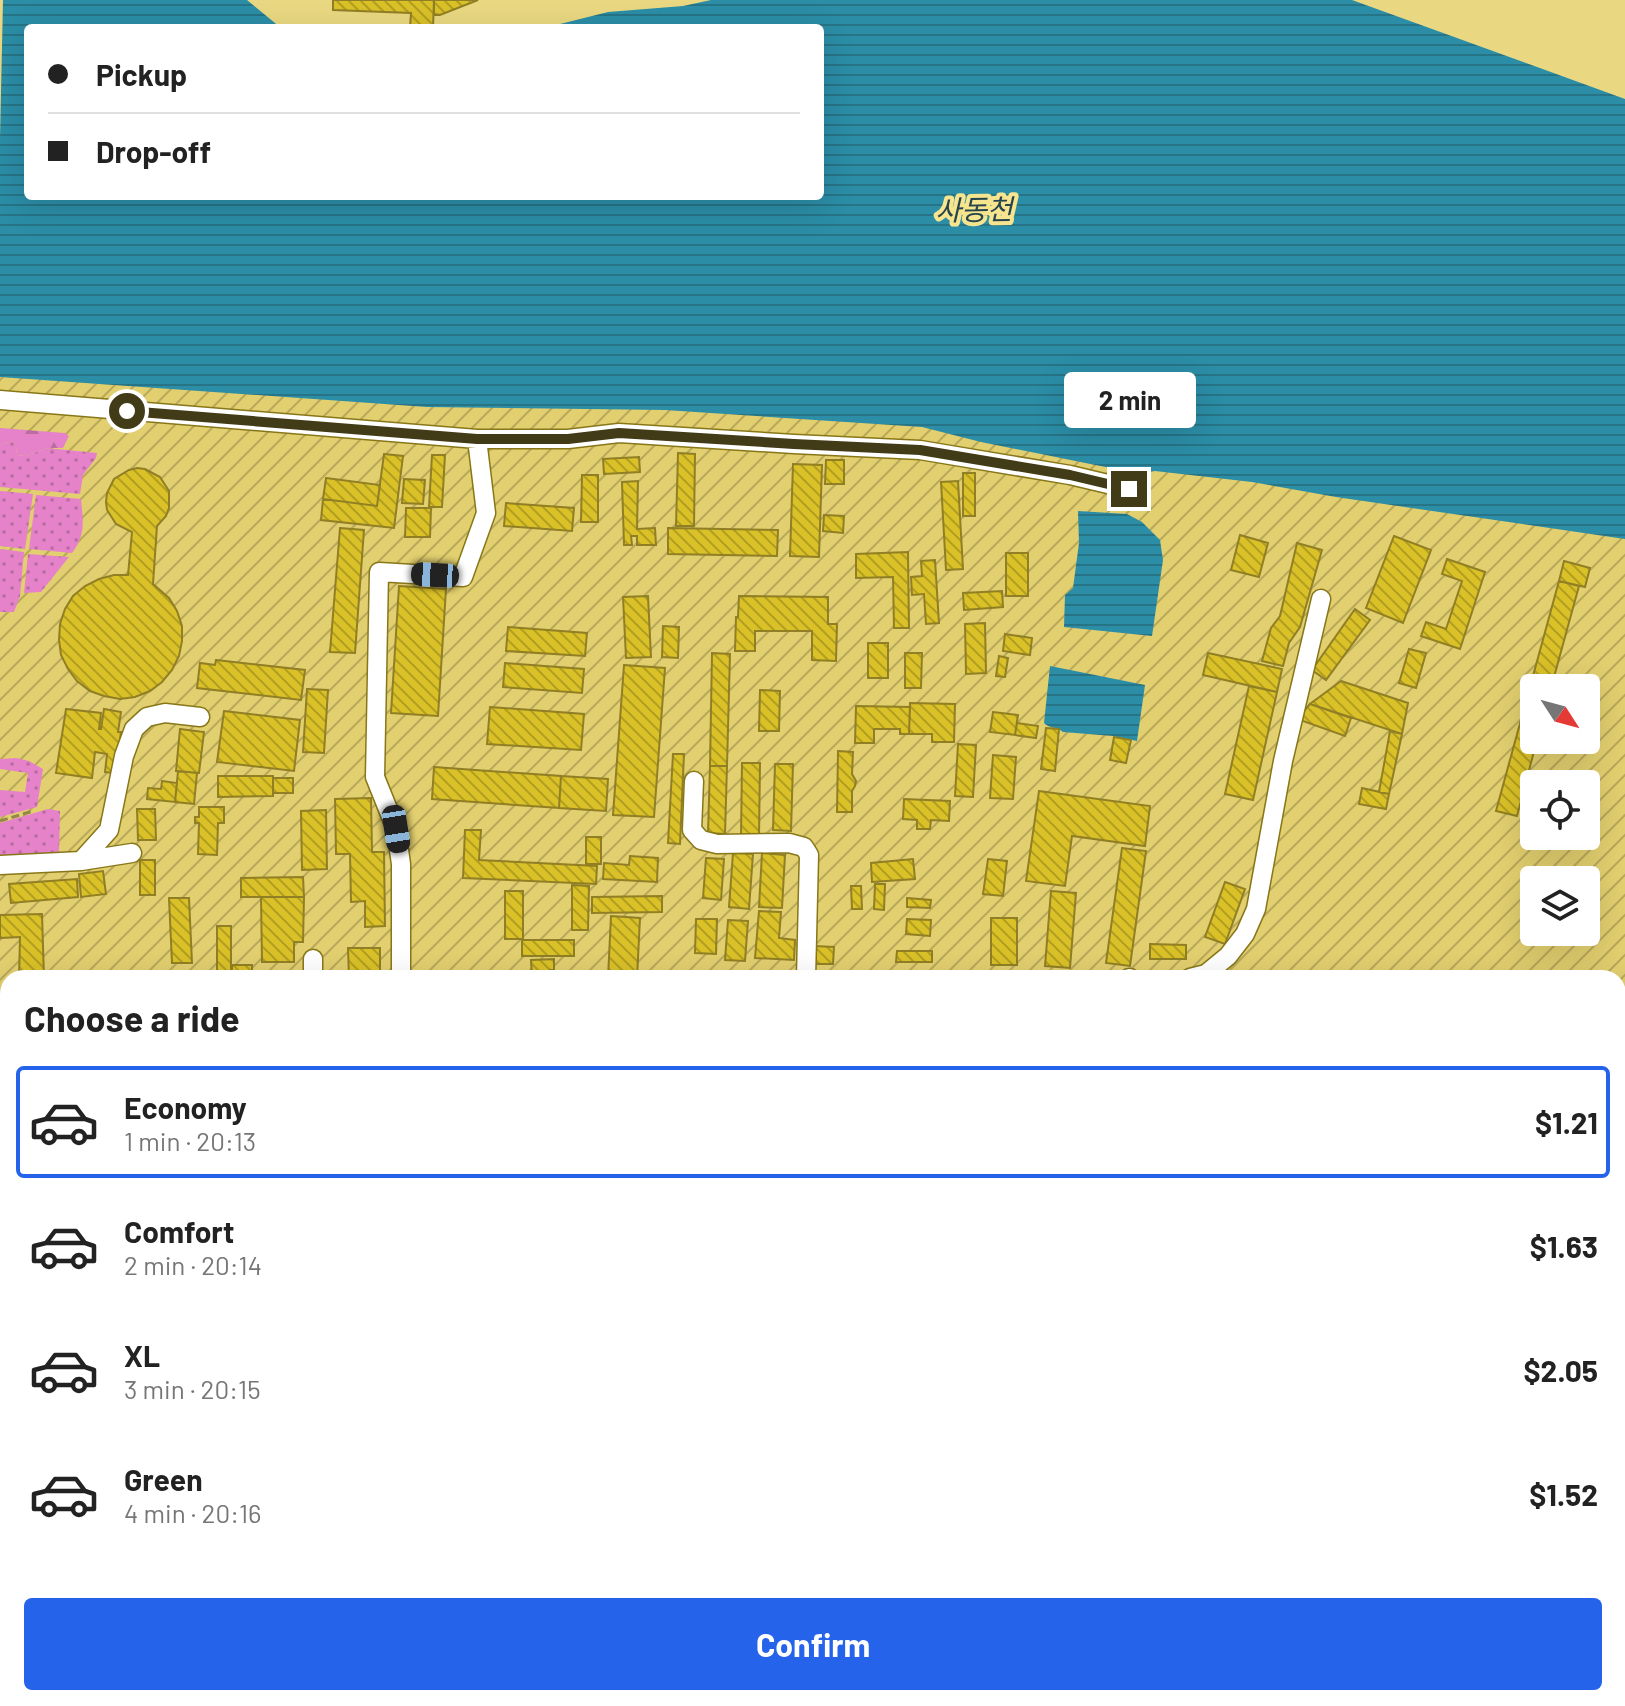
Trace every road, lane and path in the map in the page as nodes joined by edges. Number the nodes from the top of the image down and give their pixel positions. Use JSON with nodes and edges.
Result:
{"nodes":[{"id":1,"x":0,"y":400,"type":"edge"},
{"id":2,"x":477,"y":439,"type":"junction"},
{"id":3,"x":1129,"y":489,"type":"dead end"},
{"id":4,"x":1321,"y":599,"type":"dead end"},
{"id":5,"x":200,"y":717,"type":"dead end"},
{"id":6,"x":694,"y":781,"type":"dead end"},
{"id":7,"x":33,"y":811,"type":"dead end"},
{"id":8,"x":0,"y":821,"type":"edge"},
{"id":9,"x":132,"y":853,"type":"dead end"},
{"id":10,"x":81,"y":861,"type":"junction"},
{"id":11,"x":0,"y":865,"type":"edge"},
{"id":12,"x":313,"y":959,"type":"dead end"},
{"id":13,"x":313,"y":970,"type":"edge"},
{"id":14,"x":401,"y":970,"type":"edge"},
{"id":15,"x":806,"y":970,"type":"edge"},
{"id":16,"x":1211,"y":970,"type":"edge"}],
"edges":[{"from":1,"to":2,"type":"street"},
{"from":2,"to":3,"type":"street"},
{"from":2,"to":14,"type":"street"},
{"from":4,"to":16,"type":"street"},
{"from":5,"to":10,"type":"street"},
{"from":6,"to":15,"type":"street"},
{"from":7,"to":8,"type":"path"},
{"from":9,"to":10,"type":"street"},
{"from":10,"to":11,"type":"street"},
{"from":12,"to":13,"type":"street"}]}
